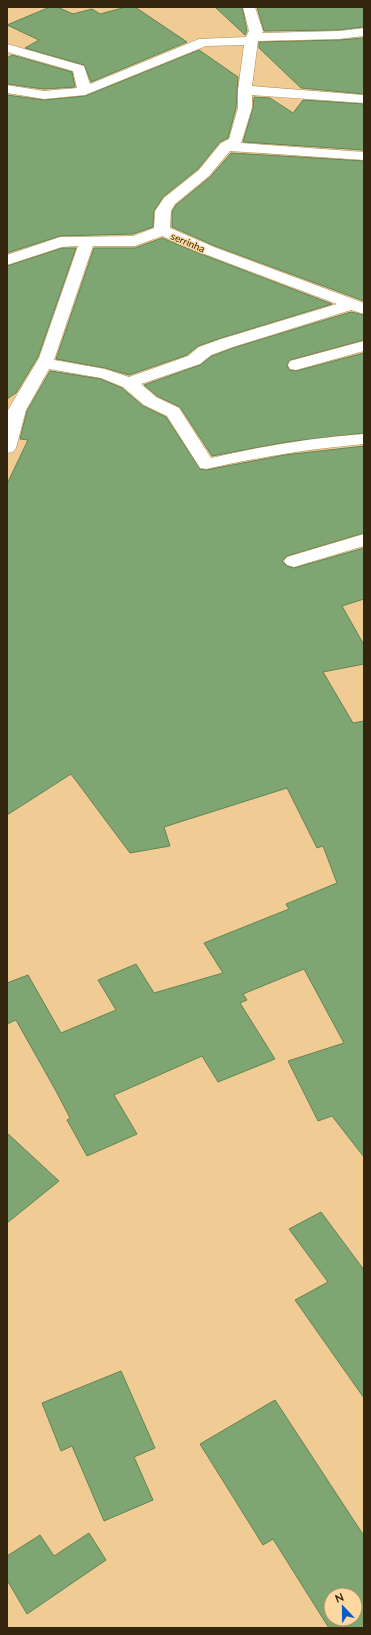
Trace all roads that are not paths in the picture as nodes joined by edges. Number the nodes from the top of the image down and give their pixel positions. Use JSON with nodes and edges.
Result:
{"nodes":[{"id":1,"x":249,"y":7,"type":"edge"},
{"id":2,"x":364,"y":32,"type":"edge"},
{"id":3,"x":253,"y":39,"type":"junction"},
{"id":4,"x":7,"y":48,"type":"edge"},
{"id":5,"x":7,"y":89,"type":"edge"},
{"id":6,"x":245,"y":90,"type":"junction"},
{"id":7,"x":85,"y":91,"type":"junction"},
{"id":8,"x":364,"y":99,"type":"edge"},
{"id":9,"x":226,"y":146,"type":"junction"},
{"id":10,"x":364,"y":156,"type":"edge"},
{"id":11,"x":162,"y":230,"type":"junction"},
{"id":12,"x":87,"y":242,"type":"junction"},
{"id":13,"x":7,"y":260,"type":"edge"},
{"id":14,"x":358,"y":307,"type":"edge"},
{"id":15,"x":364,"y":346,"type":"edge"},
{"id":16,"x":43,"y":364,"type":"junction"},
{"id":17,"x":296,"y":365,"type":"dead end"},
{"id":18,"x":130,"y":383,"type":"junction"},
{"id":19,"x":364,"y":440,"type":"edge"},
{"id":20,"x":7,"y":448,"type":"edge"},
{"id":21,"x":364,"y":540,"type":"edge"},
{"id":22,"x":294,"y":561,"type":"dead end"}],
"edges":[{"from":1,"to":3,"type":"street"},
{"from":2,"to":3,"type":"street"},
{"from":3,"to":6,"type":"street"},
{"from":3,"to":7,"type":"street"},
{"from":4,"to":7,"type":"street"},
{"from":5,"to":7,"type":"street"},
{"from":6,"to":8,"type":"street"},
{"from":6,"to":9,"type":"street"},
{"from":9,"to":10,"type":"street"},
{"from":9,"to":11,"type":"street"},
{"from":11,"to":12,"type":"street","name":"serrinha"},
{"from":11,"to":14,"type":"street","name":"serrinha"},
{"from":12,"to":13,"type":"street","name":"serrinha"},
{"from":12,"to":16,"type":"street"},
{"from":14,"to":18,"type":"street"},
{"from":15,"to":17,"type":"street"},
{"from":16,"to":18,"type":"street"},
{"from":16,"to":20,"type":"street"},
{"from":18,"to":19,"type":"street"},
{"from":21,"to":22,"type":"street"}]}
